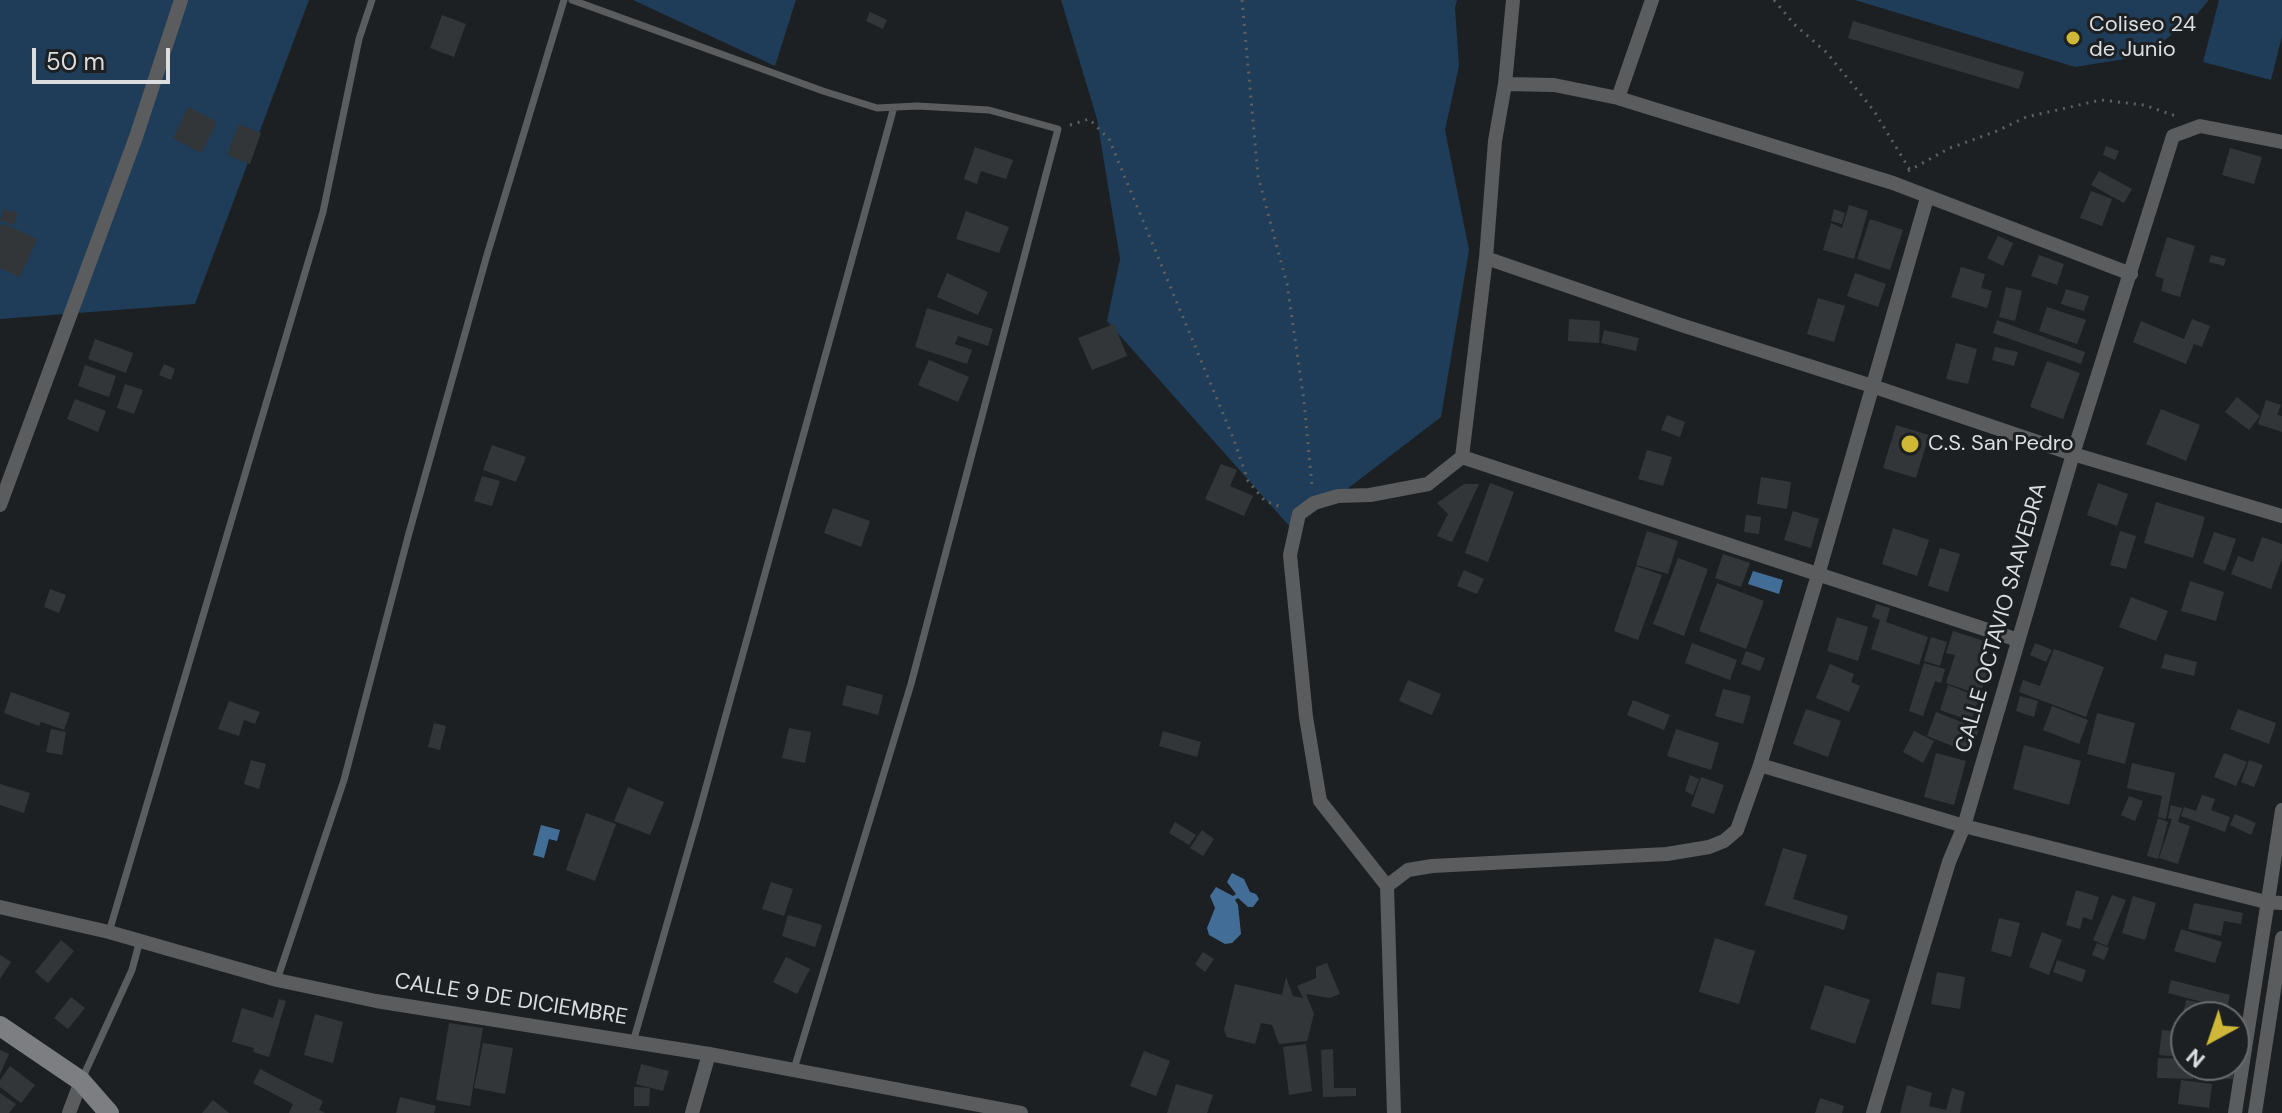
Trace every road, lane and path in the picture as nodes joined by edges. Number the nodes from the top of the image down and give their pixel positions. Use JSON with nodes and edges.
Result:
{"nodes":[{"id":1,"x":181,"y":0,"type":"edge"},
{"id":2,"x":372,"y":0,"type":"edge"},
{"id":3,"x":564,"y":0,"type":"edge"},
{"id":4,"x":572,"y":0,"type":"edge"},
{"id":5,"x":1242,"y":0,"type":"edge"},
{"id":6,"x":1513,"y":0,"type":"edge"},
{"id":7,"x":1652,"y":0,"type":"edge"},
{"id":8,"x":1774,"y":0,"type":"edge"},
{"id":9,"x":1505,"y":84,"type":"junction"},
{"id":10,"x":1618,"y":98,"type":"junction"},
{"id":11,"x":894,"y":107,"type":"junction"},
{"id":12,"x":2200,"y":126,"type":"junction"},
{"id":13,"x":1058,"y":129,"type":"junction"},
{"id":14,"x":2282,"y":142,"type":"edge"},
{"id":15,"x":1910,"y":170,"type":"junction"},
{"id":16,"x":1893,"y":183,"type":"junction"},
{"id":17,"x":1927,"y":198,"type":"junction"},
{"id":18,"x":1486,"y":258,"type":"junction"},
{"id":19,"x":2131,"y":274,"type":"junction"},
{"id":20,"x":1872,"y":386,"type":"junction"},
{"id":21,"x":2073,"y":454,"type":"junction"},
{"id":22,"x":1462,"y":457,"type":"junction"},
{"id":23,"x":1314,"y":503,"type":"junction"},
{"id":24,"x":0,"y":505,"type":"edge"},
{"id":25,"x":1299,"y":514,"type":"junction"},
{"id":26,"x":2282,"y":516,"type":"edge"},
{"id":27,"x":1818,"y":575,"type":"junction"},
{"id":28,"x":2018,"y":640,"type":"junction"},
{"id":29,"x":1760,"y":765,"type":"junction"},
{"id":30,"x":2282,"y":810,"type":"edge"},
{"id":31,"x":1964,"y":826,"type":"junction"},
{"id":32,"x":1387,"y":886,"type":"junction"},
{"id":33,"x":2266,"y":902,"type":"junction"},
{"id":34,"x":2282,"y":903,"type":"edge"},
{"id":35,"x":0,"y":907,"type":"edge"},
{"id":36,"x":109,"y":932,"type":"junction"},
{"id":37,"x":2282,"y":938,"type":"edge"},
{"id":38,"x":140,"y":940,"type":"junction"},
{"id":39,"x":277,"y":980,"type":"junction"},
{"id":40,"x":0,"y":1026,"type":"edge"},
{"id":41,"x":633,"y":1042,"type":"junction"},
{"id":42,"x":709,"y":1054,"type":"junction"},
{"id":43,"x":794,"y":1069,"type":"junction"},
{"id":44,"x":81,"y":1081,"type":"junction"},
{"id":45,"x":69,"y":1113,"type":"edge"},
{"id":46,"x":109,"y":1113,"type":"edge"},
{"id":47,"x":692,"y":1113,"type":"edge"},
{"id":48,"x":1021,"y":1113,"type":"edge"},
{"id":49,"x":1394,"y":1113,"type":"edge"},
{"id":50,"x":1873,"y":1113,"type":"edge"},
{"id":51,"x":2235,"y":1113,"type":"edge"},
{"id":52,"x":2255,"y":1113,"type":"edge"}],
"edges":[{"from":1,"to":24,"type":"street"},
{"from":2,"to":36,"type":"lane"},
{"from":3,"to":39,"type":"lane"},
{"from":4,"to":11,"type":"lane"},
{"from":5,"to":23,"type":"path"},
{"from":6,"to":9,"type":"street"},
{"from":7,"to":10,"type":"street"},
{"from":8,"to":15,"type":"path"},
{"from":9,"to":10,"type":"street"},
{"from":9,"to":18,"type":"street"},
{"from":10,"to":16,"type":"street"},
{"from":11,"to":13,"type":"lane"},
{"from":11,"to":41,"type":"lane"},
{"from":12,"to":14,"type":"street"},
{"from":12,"to":15,"type":"path"},
{"from":12,"to":19,"type":"street","name":"CALLE OCTAVIO SAAVEDRA"},
{"from":13,"to":25,"type":"path"},
{"from":13,"to":43,"type":"lane"},
{"from":15,"to":16,"type":"path"},
{"from":15,"to":17,"type":"path"},
{"from":16,"to":17,"type":"street"},
{"from":17,"to":19,"type":"street"},
{"from":17,"to":20,"type":"street"},
{"from":18,"to":20,"type":"street"},
{"from":18,"to":22,"type":"street"},
{"from":19,"to":21,"type":"street","name":"CALLE OCTAVIO SAAVEDRA"},
{"from":20,"to":21,"type":"street"},
{"from":20,"to":27,"type":"street"},
{"from":21,"to":26,"type":"street"},
{"from":21,"to":28,"type":"street","name":"CALLE OCTAVIO SAAVEDRA"},
{"from":22,"to":23,"type":"street"},
{"from":22,"to":27,"type":"street"},
{"from":23,"to":25,"type":"street"},
{"from":25,"to":32,"type":"street"},
{"from":27,"to":28,"type":"street"},
{"from":27,"to":29,"type":"street"},
{"from":28,"to":31,"type":"street","name":"CALLE OCTAVIO SAAVEDRA"},
{"from":29,"to":31,"type":"street"},
{"from":29,"to":32,"type":"street"},
{"from":30,"to":33,"type":"street"},
{"from":31,"to":33,"type":"street"},
{"from":31,"to":50,"type":"street","name":"CALLE OCTAVIO SAAVEDRA"},
{"from":32,"to":49,"type":"street"},
{"from":33,"to":34,"type":"street"},
{"from":33,"to":51,"type":"street"},
{"from":35,"to":36,"type":"street","name":"CALLE 9 DE DICIEMBRE"},
{"from":36,"to":38,"type":"street","name":"CALLE 9 DE DICIEMBRE"},
{"from":37,"to":52,"type":"street"},
{"from":38,"to":39,"type":"street","name":"CALLE 9 DE DICIEMBRE"},
{"from":38,"to":44,"type":"lane"},
{"from":39,"to":41,"type":"street","name":"CALLE 9 DE DICIEMBRE"},
{"from":40,"to":44,"type":"street"},
{"from":41,"to":42,"type":"street","name":"CALLE 9 DE DICIEMBRE"},
{"from":42,"to":43,"type":"street","name":"CALLE 9 DE DICIEMBRE"},
{"from":42,"to":47,"type":"street"},
{"from":43,"to":48,"type":"street","name":"CALLE 9 DE DICIEMBRE"},
{"from":44,"to":45,"type":"street"},
{"from":44,"to":46,"type":"street"}]}
